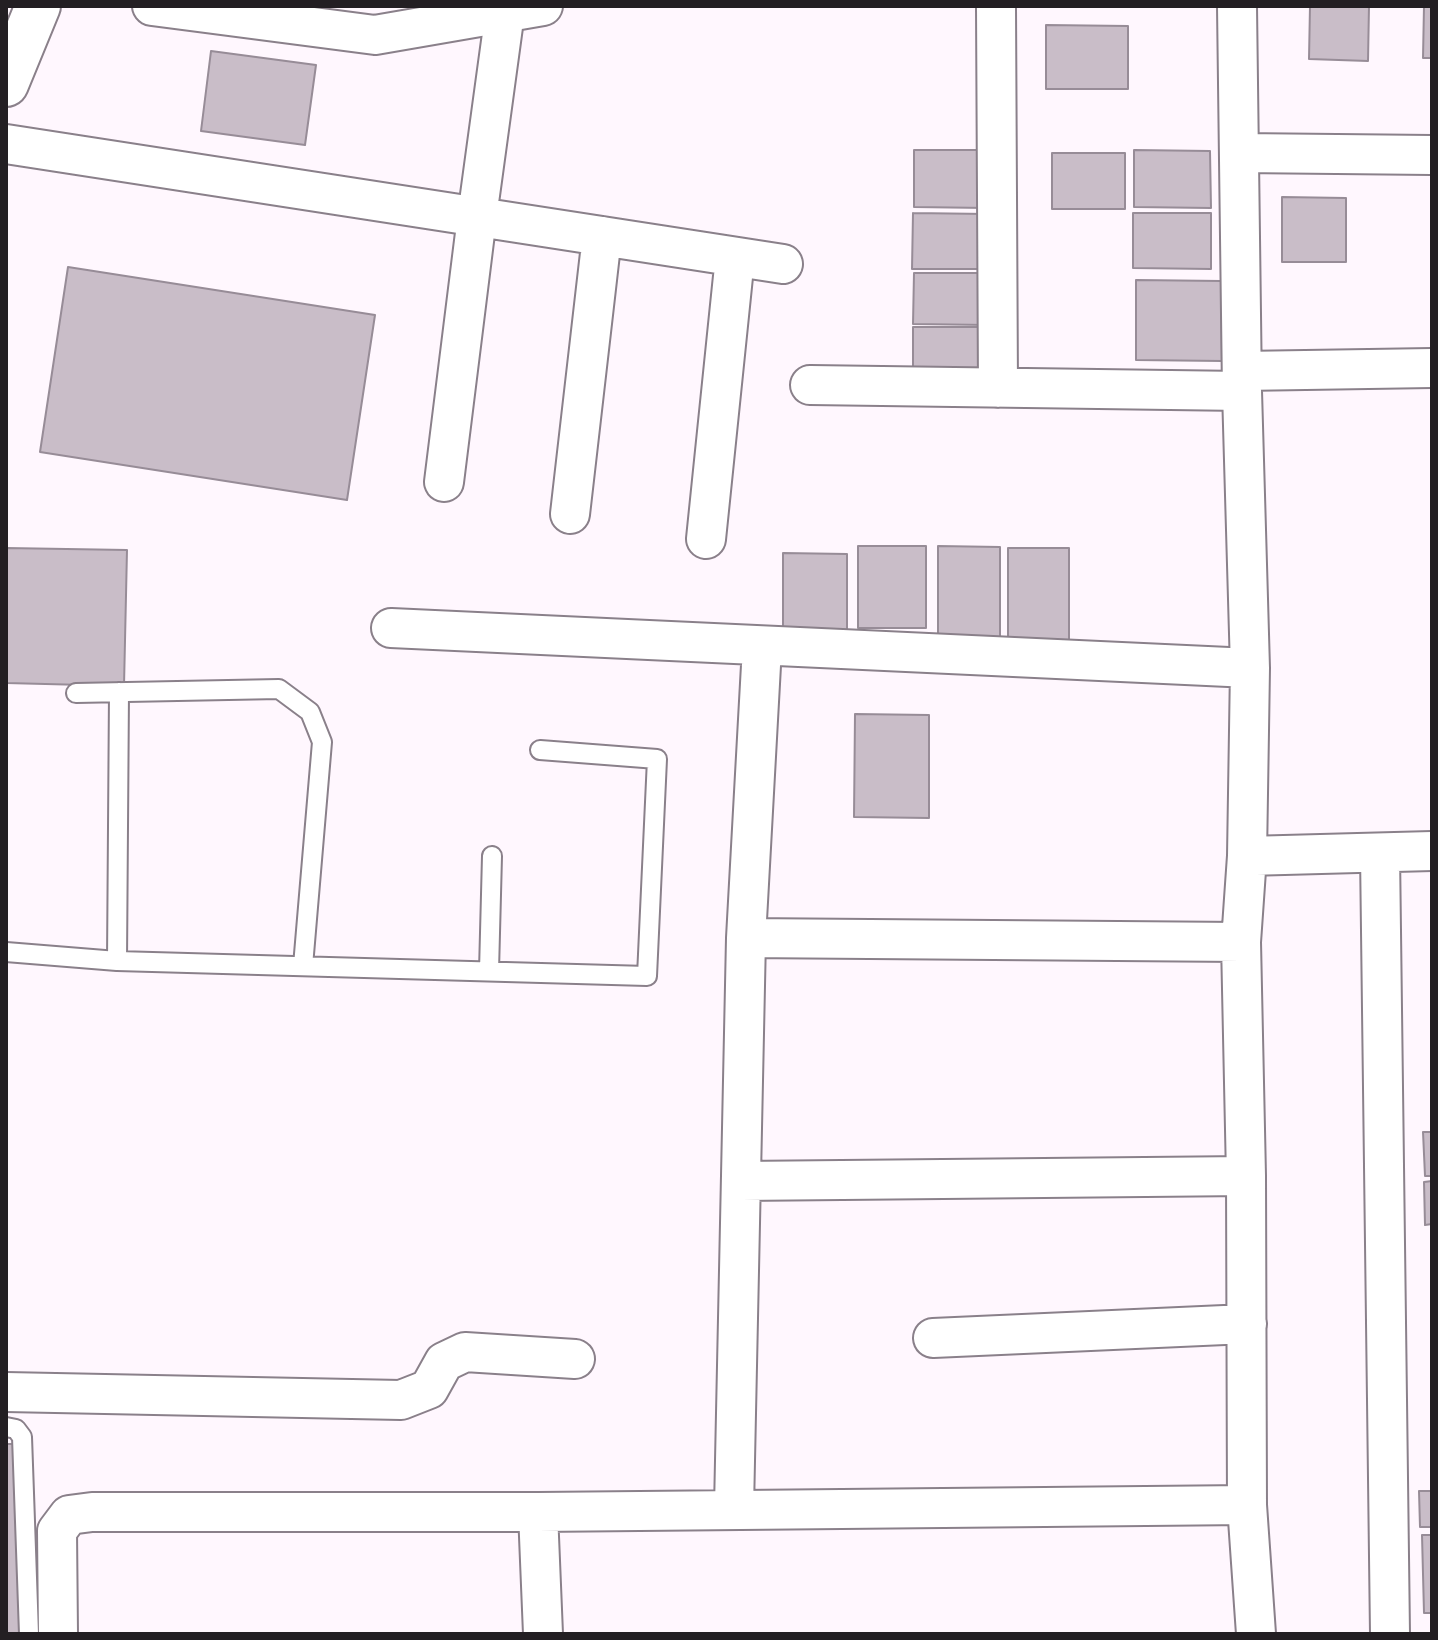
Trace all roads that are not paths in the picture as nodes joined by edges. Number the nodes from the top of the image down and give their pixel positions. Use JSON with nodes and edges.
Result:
{"nodes":[{"id":1,"x":38,"y":6,"type":"edge"},
{"id":2,"x":152,"y":6,"type":"edge"},
{"id":3,"x":543,"y":6,"type":"edge"},
{"id":4,"x":996,"y":6,"type":"edge"},
{"id":5,"x":1237,"y":6,"type":"edge"},
{"id":6,"x":505,"y":12,"type":"junction"},
{"id":7,"x":6,"y":84,"type":"edge"},
{"id":8,"x":6,"y":144,"type":"edge"},
{"id":9,"x":1241,"y":153,"type":"junction"},
{"id":10,"x":1432,"y":155,"type":"edge"},
{"id":11,"x":477,"y":217,"type":"junction"},
{"id":12,"x":602,"y":236,"type":"junction"},
{"id":13,"x":735,"y":257,"type":"junction"},
{"id":14,"x":783,"y":264,"type":"dead end"},
{"id":15,"x":1432,"y":368,"type":"edge"},
{"id":16,"x":1242,"y":381,"type":"junction"},
{"id":17,"x":810,"y":385,"type":"dead end"},
{"id":18,"x":998,"y":388,"type":"junction"},
{"id":19,"x":444,"y":482,"type":"dead end"},
{"id":20,"x":570,"y":514,"type":"dead end"},
{"id":21,"x":706,"y":539,"type":"dead end"},
{"id":22,"x":391,"y":628,"type":"dead end"},
{"id":23,"x":762,"y":647,"type":"junction"},
{"id":24,"x":1250,"y":668,"type":"junction"},
{"id":25,"x":119,"y":692,"type":"junction"},
{"id":26,"x":76,"y":693,"type":"dead end"},
{"id":27,"x":540,"y":750,"type":"dead end"},
{"id":28,"x":1432,"y":851,"type":"edge"},
{"id":29,"x":1380,"y":853,"type":"junction"},
{"id":30,"x":492,"y":856,"type":"dead end"},
{"id":31,"x":1247,"y":856,"type":"junction"},
{"id":32,"x":746,"y":938,"type":"junction"},
{"id":33,"x":1241,"y":942,"type":"junction"},
{"id":34,"x":6,"y":952,"type":"edge"},
{"id":35,"x":117,"y":961,"type":"junction"},
{"id":36,"x":303,"y":966,"type":"junction"},
{"id":37,"x":489,"y":971,"type":"junction"},
{"id":38,"x":1246,"y":1176,"type":"junction"},
{"id":39,"x":741,"y":1181,"type":"junction"},
{"id":40,"x":1247,"y":1324,"type":"junction"},
{"id":41,"x":933,"y":1338,"type":"dead end"},
{"id":42,"x":575,"y":1359,"type":"dead end"},
{"id":43,"x":6,"y":1392,"type":"edge"},
{"id":44,"x":6,"y":1427,"type":"edge"},
{"id":45,"x":1247,"y":1505,"type":"junction"},
{"id":46,"x":734,"y":1508,"type":"junction"},
{"id":47,"x":538,"y":1512,"type":"junction"},
{"id":48,"x":29,"y":1634,"type":"edge"},
{"id":49,"x":58,"y":1634,"type":"edge"},
{"id":50,"x":543,"y":1634,"type":"edge"},
{"id":51,"x":1256,"y":1634,"type":"edge"},
{"id":52,"x":1390,"y":1634,"type":"edge"}],
"edges":[{"from":1,"to":7,"type":"street"},
{"from":2,"to":6,"type":"street"},
{"from":3,"to":6,"type":"street"},
{"from":4,"to":18,"type":"street"},
{"from":5,"to":9,"type":"street"},
{"from":6,"to":11,"type":"street"},
{"from":8,"to":11,"type":"street"},
{"from":9,"to":10,"type":"street"},
{"from":9,"to":16,"type":"street"},
{"from":11,"to":12,"type":"street"},
{"from":11,"to":19,"type":"street"},
{"from":12,"to":13,"type":"street"},
{"from":12,"to":20,"type":"street"},
{"from":13,"to":14,"type":"street"},
{"from":13,"to":21,"type":"street"},
{"from":15,"to":16,"type":"street"},
{"from":16,"to":18,"type":"street"},
{"from":16,"to":24,"type":"street"},
{"from":17,"to":18,"type":"street"},
{"from":22,"to":23,"type":"street"},
{"from":23,"to":24,"type":"street"},
{"from":23,"to":32,"type":"street"},
{"from":24,"to":31,"type":"street"},
{"from":25,"to":26,"type":"lane"},
{"from":25,"to":35,"type":"lane"},
{"from":25,"to":36,"type":"lane"},
{"from":27,"to":37,"type":"lane"},
{"from":28,"to":29,"type":"street"},
{"from":29,"to":31,"type":"street"},
{"from":29,"to":52,"type":"street"},
{"from":30,"to":37,"type":"lane"},
{"from":31,"to":33,"type":"street"},
{"from":32,"to":33,"type":"street"},
{"from":32,"to":39,"type":"street"},
{"from":33,"to":38,"type":"street"},
{"from":34,"to":35,"type":"lane"},
{"from":35,"to":36,"type":"lane"},
{"from":36,"to":37,"type":"lane"},
{"from":38,"to":39,"type":"street"},
{"from":38,"to":40,"type":"street"},
{"from":39,"to":46,"type":"street"},
{"from":40,"to":41,"type":"street"},
{"from":40,"to":45,"type":"street"},
{"from":42,"to":43,"type":"street"},
{"from":44,"to":48,"type":"lane"},
{"from":45,"to":46,"type":"street"},
{"from":45,"to":51,"type":"street"},
{"from":46,"to":47,"type":"street"},
{"from":47,"to":49,"type":"street"},
{"from":47,"to":50,"type":"street"}]}
